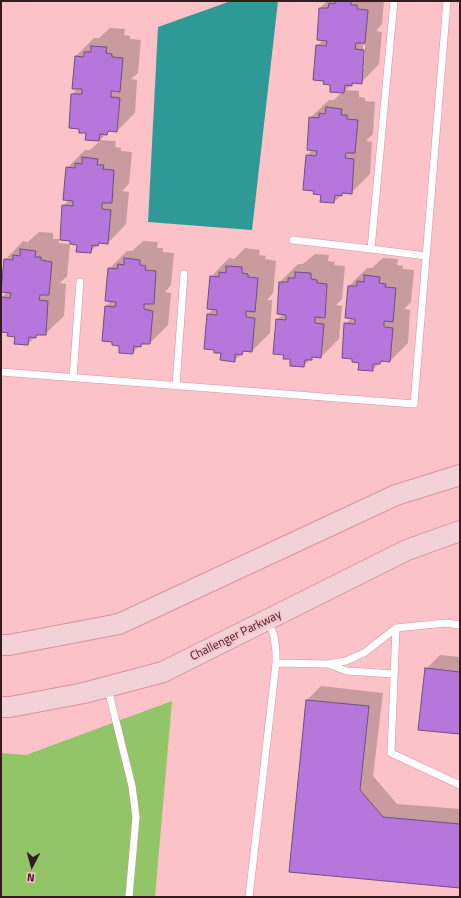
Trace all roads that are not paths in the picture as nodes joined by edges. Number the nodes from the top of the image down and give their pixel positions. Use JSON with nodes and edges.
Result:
{"nodes":[{"id":1,"x":394,"y":1,"type":"edge"},
{"id":2,"x":447,"y":1,"type":"edge"},
{"id":3,"x":293,"y":240,"type":"dead end"},
{"id":4,"x":371,"y":249,"type":"junction"},
{"id":5,"x":426,"y":256,"type":"junction"},
{"id":6,"x":184,"y":274,"type":"dead end"},
{"id":7,"x":80,"y":282,"type":"dead end"},
{"id":8,"x":1,"y":372,"type":"edge"},
{"id":9,"x":73,"y":378,"type":"junction"},
{"id":10,"x":176,"y":386,"type":"junction"},
{"id":11,"x":460,"y":475,"type":"edge"},
{"id":12,"x":460,"y":531,"type":"edge"},
{"id":13,"x":268,"y":620,"type":"junction"},
{"id":14,"x":460,"y":625,"type":"edge"},
{"id":15,"x":396,"y":628,"type":"junction"},
{"id":16,"x":1,"y":645,"type":"edge"},
{"id":17,"x":276,"y":663,"type":"junction"},
{"id":18,"x":327,"y":664,"type":"junction"},
{"id":19,"x":394,"y":674,"type":"junction"},
{"id":20,"x":107,"y":687,"type":"junction"},
{"id":21,"x":1,"y":707,"type":"edge"},
{"id":22,"x":460,"y":785,"type":"edge"},
{"id":23,"x":130,"y":897,"type":"edge"},
{"id":24,"x":249,"y":897,"type":"edge"}],
"edges":[{"from":1,"to":4,"type":"lane"},
{"from":2,"to":5,"type":"lane"},
{"from":3,"to":4,"type":"lane"},
{"from":4,"to":5,"type":"lane"},
{"from":5,"to":10,"type":"lane"},
{"from":6,"to":10,"type":"lane"},
{"from":7,"to":9,"type":"lane"},
{"from":8,"to":9,"type":"lane"},
{"from":9,"to":10,"type":"lane"},
{"from":11,"to":16,"type":"main road"},
{"from":12,"to":13,"type":"main road","name":"Challenger Parkway"},
{"from":13,"to":17,"type":"lane"},
{"from":13,"to":20,"type":"main road","name":"Challenger Parkway"},
{"from":14,"to":15,"type":"lane"},
{"from":15,"to":18,"type":"lane"},
{"from":15,"to":19,"type":"lane"},
{"from":17,"to":18,"type":"lane"},
{"from":17,"to":24,"type":"lane"},
{"from":18,"to":19,"type":"lane"},
{"from":19,"to":22,"type":"lane"},
{"from":20,"to":21,"type":"main road","name":"Challenger Parkway"},
{"from":20,"to":23,"type":"lane"}]}
